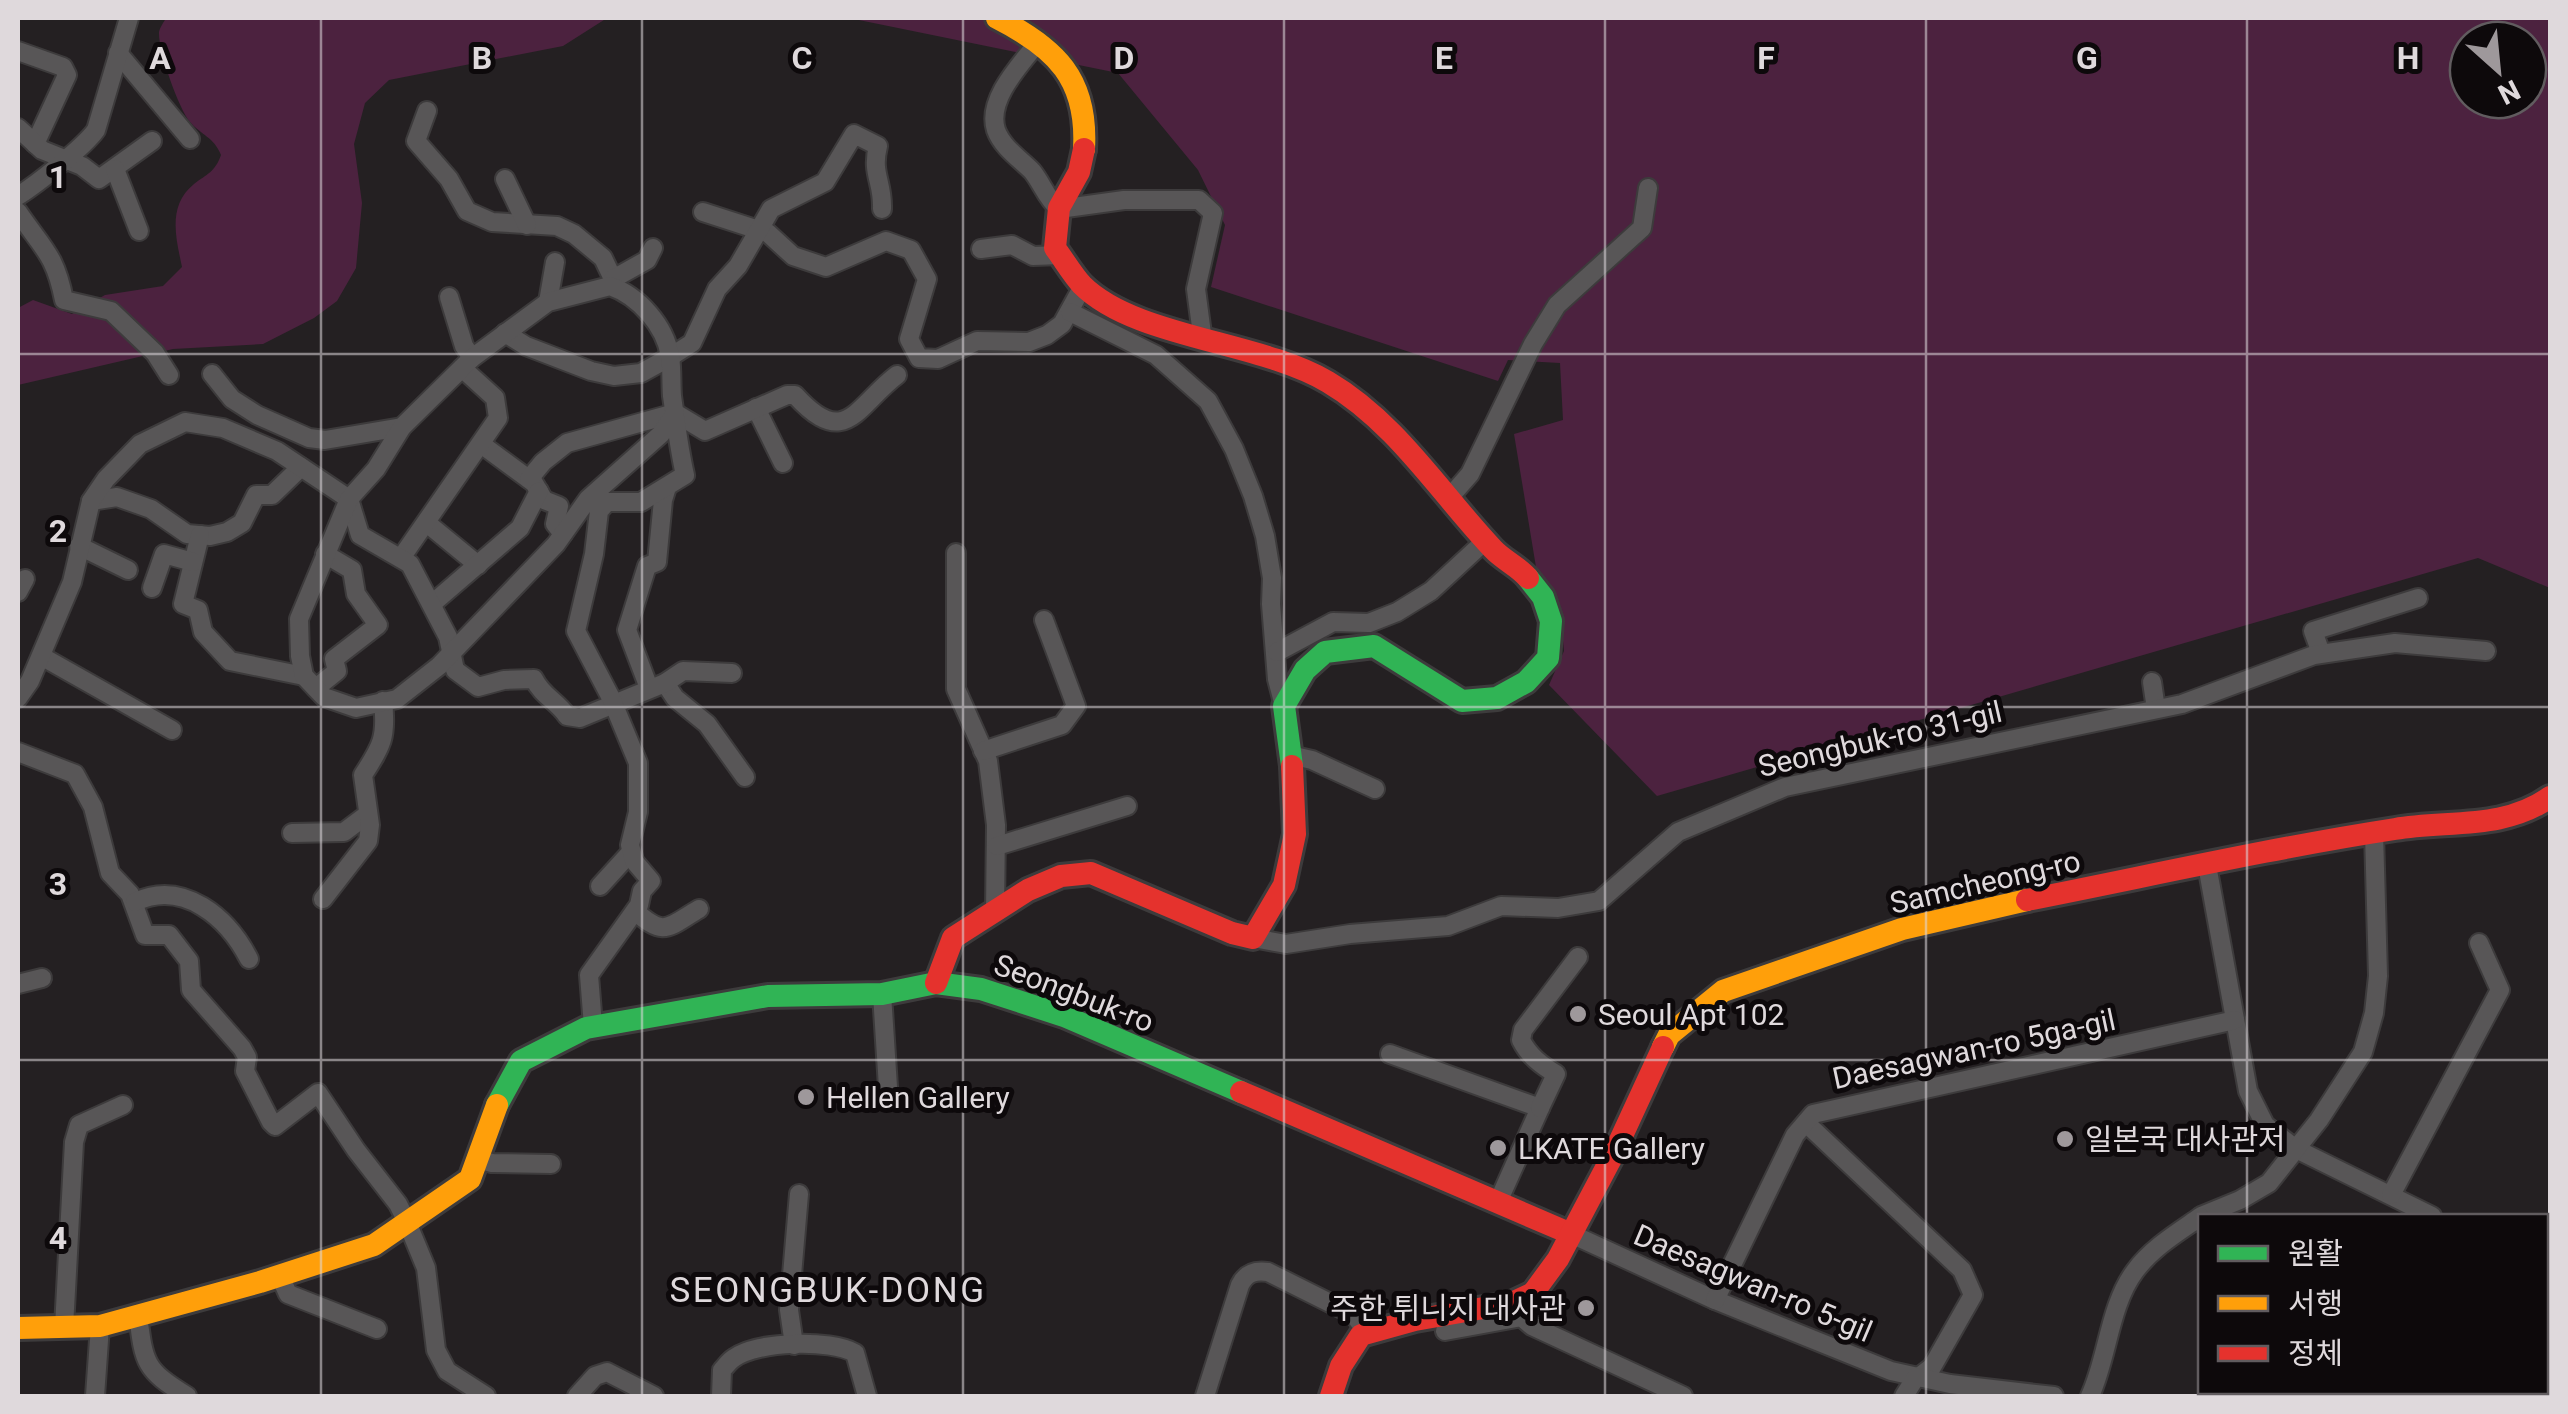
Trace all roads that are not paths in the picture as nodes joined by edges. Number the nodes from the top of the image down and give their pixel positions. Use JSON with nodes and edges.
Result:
{"nodes":[{"id":1,"x":129,"y":18,"type":"edge"},
{"id":2,"x":997,"y":18,"type":"edge"},
{"id":3,"x":1038,"y":41,"type":"junction"},
{"id":4,"x":18,"y":51,"type":"edge"},
{"id":5,"x":118,"y":53,"type":"junction"},
{"id":6,"x":427,"y":110,"type":"dead end"},
{"id":7,"x":18,"y":128,"type":"edge"},
{"id":8,"x":190,"y":138,"type":"dead end"},
{"id":9,"x":152,"y":140,"type":"dead end"},
{"id":10,"x":35,"y":144,"type":"junction"},
{"id":11,"x":63,"y":159,"type":"junction"},
{"id":12,"x":115,"y":169,"type":"junction"},
{"id":13,"x":506,"y":179,"type":"dead end"},
{"id":14,"x":1648,"y":188,"type":"dead end"},
{"id":15,"x":18,"y":196,"type":"edge"},
{"id":16,"x":882,"y":209,"type":"dead end"},
{"id":17,"x":1058,"y":209,"type":"junction"},
{"id":18,"x":18,"y":212,"type":"edge"},
{"id":19,"x":703,"y":212,"type":"dead end"},
{"id":20,"x":527,"y":225,"type":"junction"},
{"id":21,"x":759,"y":230,"type":"junction"},
{"id":22,"x":139,"y":231,"type":"dead end"},
{"id":23,"x":653,"y":248,"type":"dead end"},
{"id":24,"x":981,"y":249,"type":"dead end"},
{"id":25,"x":1060,"y":255,"type":"junction"},
{"id":26,"x":555,"y":262,"type":"dead end"},
{"id":27,"x":612,"y":282,"type":"junction"},
{"id":28,"x":1083,"y":286,"type":"junction"},
{"id":29,"x":450,"y":298,"type":"dead end"},
{"id":30,"x":548,"y":302,"type":"junction"},
{"id":31,"x":1070,"y":312,"type":"junction"},
{"id":32,"x":505,"y":334,"type":"junction"},
{"id":33,"x":1202,"y":334,"type":"junction"},
{"id":34,"x":670,"y":358,"type":"junction"},
{"id":35,"x":467,"y":363,"type":"junction"},
{"id":36,"x":212,"y":374,"type":"dead end"},
{"id":37,"x":897,"y":375,"type":"dead end"},
{"id":38,"x":169,"y":376,"type":"dead end"},
{"id":39,"x":756,"y":408,"type":"junction"},
{"id":40,"x":674,"y":413,"type":"junction"},
{"id":41,"x":402,"y":427,"type":"junction"},
{"id":42,"x":481,"y":444,"type":"junction"},
{"id":43,"x":783,"y":463,"type":"dead end"},
{"id":44,"x":301,"y":467,"type":"junction"},
{"id":45,"x":534,"y":485,"type":"junction"},
{"id":46,"x":667,"y":487,"type":"junction"},
{"id":47,"x":1449,"y":498,"type":"junction"},
{"id":48,"x":350,"y":500,"type":"junction"},
{"id":49,"x":91,"y":501,"type":"junction"},
{"id":50,"x":428,"y":524,"type":"junction"},
{"id":51,"x":563,"y":534,"type":"junction"},
{"id":52,"x":200,"y":535,"type":"junction"},
{"id":53,"x":1485,"y":541,"type":"junction"},
{"id":54,"x":79,"y":546,"type":"junction"},
{"id":55,"x":325,"y":554,"type":"junction"},
{"id":56,"x":956,"y":554,"type":"dead end"},
{"id":57,"x":401,"y":558,"type":"junction"},
{"id":58,"x":194,"y":562,"type":"junction"},
{"id":59,"x":478,"y":565,"type":"junction"},
{"id":60,"x":128,"y":570,"type":"dead end"},
{"id":61,"x":152,"y":588,"type":"dead end"},
{"id":62,"x":2418,"y":598,"type":"dead end"},
{"id":63,"x":433,"y":603,"type":"junction"},
{"id":64,"x":1044,"y":620,"type":"dead end"},
{"id":65,"x":2486,"y":651,"type":"dead end"},
{"id":66,"x":1277,"y":652,"type":"junction"},
{"id":67,"x":451,"y":653,"type":"junction"},
{"id":68,"x":2321,"y":654,"type":"junction"},
{"id":69,"x":41,"y":656,"type":"junction"},
{"id":70,"x":732,"y":673,"type":"dead end"},
{"id":71,"x":310,"y":682,"type":"junction"},
{"id":72,"x":2152,"y":682,"type":"dead end"},
{"id":73,"x":657,"y":686,"type":"junction"},
{"id":74,"x":18,"y":698,"type":"edge"},
{"id":75,"x":384,"y":702,"type":"junction"},
{"id":76,"x":613,"y":703,"type":"junction"},
{"id":77,"x":1284,"y":706,"type":"junction"},
{"id":78,"x":2156,"y":710,"type":"junction"},
{"id":79,"x":172,"y":730,"type":"dead end"},
{"id":80,"x":983,"y":751,"type":"junction"},
{"id":81,"x":18,"y":752,"type":"edge"},
{"id":82,"x":1290,"y":754,"type":"junction"},
{"id":83,"x":744,"y":776,"type":"dead end"},
{"id":84,"x":1376,"y":789,"type":"dead end"},
{"id":85,"x":2550,"y":797,"type":"edge"},
{"id":86,"x":1127,"y":806,"type":"dead end"},
{"id":87,"x":368,"y":814,"type":"junction"},
{"id":88,"x":292,"y":832,"type":"dead end"},
{"id":89,"x":2374,"y":833,"type":"junction"},
{"id":90,"x":997,"y":846,"type":"junction"},
{"id":91,"x":632,"y":852,"type":"junction"},
{"id":92,"x":2206,"y":866,"type":"junction"},
{"id":93,"x":600,"y":886,"type":"dead end"},
{"id":94,"x":323,"y":898,"type":"dead end"},
{"id":95,"x":135,"y":902,"type":"junction"},
{"id":96,"x":700,"y":909,"type":"dead end"},
{"id":97,"x":635,"y":911,"type":"junction"},
{"id":98,"x":995,"y":912,"type":"junction"},
{"id":99,"x":1253,"y":938,"type":"junction"},
{"id":100,"x":2479,"y":943,"type":"dead end"},
{"id":101,"x":1578,"y":957,"type":"dead end"},
{"id":102,"x":249,"y":960,"type":"dead end"},
{"id":103,"x":42,"y":978,"type":"dead end"},
{"id":104,"x":936,"y":983,"type":"junction"},
{"id":105,"x":18,"y":984,"type":"edge"},
{"id":106,"x":882,"y":994,"type":"junction"},
{"id":107,"x":2235,"y":1020,"type":"junction"},
{"id":108,"x":593,"y":1026,"type":"junction"},
{"id":109,"x":1390,"y":1054,"type":"dead end"},
{"id":110,"x":888,"y":1087,"type":"dead end"},
{"id":111,"x":122,"y":1105,"type":"dead end"},
{"id":112,"x":1540,"y":1108,"type":"junction"},
{"id":113,"x":1806,"y":1123,"type":"junction"},
{"id":114,"x":2296,"y":1149,"type":"junction"},
{"id":115,"x":477,"y":1159,"type":"junction"},
{"id":116,"x":551,"y":1164,"type":"dead end"},
{"id":117,"x":799,"y":1194,"type":"dead end"},
{"id":118,"x":2392,"y":1196,"type":"junction"},
{"id":119,"x":1498,"y":1202,"type":"junction"},
{"id":120,"x":2208,"y":1214,"type":"edge"},
{"id":121,"x":2428,"y":1214,"type":"edge"},
{"id":122,"x":2198,"y":1219,"type":"edge"},
{"id":123,"x":407,"y":1222,"type":"junction"},
{"id":124,"x":1569,"y":1233,"type":"junction"},
{"id":125,"x":280,"y":1276,"type":"junction"},
{"id":126,"x":1716,"y":1300,"type":"junction"},
{"id":127,"x":1517,"y":1310,"type":"junction"},
{"id":128,"x":138,"y":1315,"type":"junction"},
{"id":129,"x":100,"y":1326,"type":"junction"},
{"id":130,"x":64,"y":1327,"type":"junction"},
{"id":131,"x":18,"y":1328,"type":"edge"},
{"id":132,"x":377,"y":1329,"type":"dead end"},
{"id":133,"x":1445,"y":1331,"type":"dead end"},
{"id":134,"x":1368,"y":1332,"type":"junction"},
{"id":135,"x":794,"y":1345,"type":"junction"},
{"id":136,"x":1917,"y":1377,"type":"junction"},
{"id":137,"x":726,"y":1394,"type":"edge"},
{"id":138,"x":95,"y":1396,"type":"edge"},
{"id":139,"x":187,"y":1396,"type":"edge"},
{"id":140,"x":486,"y":1396,"type":"edge"},
{"id":141,"x":577,"y":1396,"type":"edge"},
{"id":142,"x":654,"y":1396,"type":"edge"},
{"id":143,"x":868,"y":1396,"type":"edge"},
{"id":144,"x":1205,"y":1396,"type":"edge"},
{"id":145,"x":1331,"y":1396,"type":"edge"},
{"id":146,"x":1683,"y":1396,"type":"edge"},
{"id":147,"x":1904,"y":1396,"type":"edge"},
{"id":148,"x":2054,"y":1396,"type":"edge"},
{"id":149,"x":2090,"y":1396,"type":"edge"}],
"edges":[{"from":1,"to":5,"type":"street"},
{"from":2,"to":3,"type":"street"},
{"from":3,"to":17,"type":"street"},
{"from":3,"to":17,"type":"street"},
{"from":4,"to":10,"type":"street"},
{"from":5,"to":8,"type":"street"},
{"from":5,"to":11,"type":"street"},
{"from":6,"to":20,"type":"street"},
{"from":7,"to":10,"type":"street"},
{"from":9,"to":12,"type":"street"},
{"from":10,"to":11,"type":"street"},
{"from":11,"to":12,"type":"street"},
{"from":11,"to":15,"type":"street"},
{"from":12,"to":22,"type":"street"},
{"from":13,"to":20,"type":"street"},
{"from":14,"to":47,"type":"street"},
{"from":16,"to":21,"type":"street"},
{"from":17,"to":25,"type":"street"},
{"from":17,"to":33,"type":"street"},
{"from":18,"to":38,"type":"street"},
{"from":19,"to":21,"type":"street"},
{"from":20,"to":27,"type":"street"},
{"from":21,"to":31,"type":"street"},
{"from":21,"to":34,"type":"street"},
{"from":23,"to":27,"type":"street"},
{"from":24,"to":25,"type":"street"},
{"from":25,"to":28,"type":"street"},
{"from":26,"to":30,"type":"street"},
{"from":27,"to":30,"type":"street"},
{"from":27,"to":34,"type":"street"},
{"from":28,"to":31,"type":"street"},
{"from":28,"to":33,"type":"street"},
{"from":29,"to":35,"type":"street"},
{"from":30,"to":32,"type":"street"},
{"from":31,"to":66,"type":"street"},
{"from":32,"to":34,"type":"street"},
{"from":32,"to":35,"type":"street"},
{"from":33,"to":47,"type":"street"},
{"from":34,"to":40,"type":"street"},
{"from":35,"to":41,"type":"street"},
{"from":35,"to":42,"type":"street"},
{"from":36,"to":41,"type":"street"},
{"from":37,"to":39,"type":"street"},
{"from":39,"to":40,"type":"street"},
{"from":39,"to":43,"type":"street"},
{"from":40,"to":45,"type":"street"},
{"from":40,"to":46,"type":"street"},
{"from":40,"to":51,"type":"street"},
{"from":41,"to":48,"type":"street"},
{"from":42,"to":45,"type":"street"},
{"from":42,"to":50,"type":"street"},
{"from":44,"to":48,"type":"street"},
{"from":44,"to":49,"type":"street"},
{"from":44,"to":52,"type":"street"},
{"from":45,"to":51,"type":"street"},
{"from":45,"to":59,"type":"street"},
{"from":46,"to":73,"type":"street"},
{"from":46,"to":76,"type":"street"},
{"from":47,"to":53,"type":"street"},
{"from":48,"to":55,"type":"street"},
{"from":48,"to":57,"type":"street"},
{"from":49,"to":52,"type":"street"},
{"from":49,"to":54,"type":"street"},
{"from":50,"to":57,"type":"street"},
{"from":50,"to":59,"type":"street"},
{"from":51,"to":67,"type":"street"},
{"from":52,"to":58,"type":"street"},
{"from":53,"to":66,"type":"street"},
{"from":53,"to":77,"type":"street"},
{"from":54,"to":60,"type":"street"},
{"from":54,"to":69,"type":"street"},
{"from":55,"to":71,"type":"street"},
{"from":55,"to":71,"type":"street"},
{"from":56,"to":80,"type":"street"},
{"from":57,"to":63,"type":"street"},
{"from":58,"to":61,"type":"street"},
{"from":58,"to":71,"type":"street"},
{"from":59,"to":63,"type":"street"},
{"from":62,"to":68,"type":"street"},
{"from":63,"to":67,"type":"street"},
{"from":64,"to":80,"type":"street"},
{"from":65,"to":68,"type":"street","name":"Seongbuk-ro 31-gil"},
{"from":66,"to":77,"type":"street"},
{"from":67,"to":75,"type":"street"},
{"from":67,"to":76,"type":"street"},
{"from":68,"to":78,"type":"street","name":"Seongbuk-ro 31-gil"},
{"from":69,"to":74,"type":"street"},
{"from":69,"to":79,"type":"street"},
{"from":70,"to":73,"type":"street"},
{"from":71,"to":75,"type":"street"},
{"from":72,"to":78,"type":"street"},
{"from":73,"to":76,"type":"street"},
{"from":73,"to":83,"type":"street"},
{"from":75,"to":87,"type":"street"},
{"from":76,"to":91,"type":"street"},
{"from":77,"to":82,"type":"street"},
{"from":78,"to":99,"type":"street","name":"Seongbuk-ro 31-gil"},
{"from":80,"to":90,"type":"street"},
{"from":81,"to":95,"type":"street"},
{"from":82,"to":84,"type":"street"},
{"from":82,"to":99,"type":"street"},
{"from":85,"to":89,"type":"street","name":"Samcheong-ro"},
{"from":86,"to":90,"type":"street"},
{"from":87,"to":88,"type":"street"},
{"from":87,"to":94,"type":"street"},
{"from":89,"to":92,"type":"street","name":"Samcheong-ro"},
{"from":89,"to":114,"type":"street"},
{"from":90,"to":98,"type":"street"},
{"from":91,"to":93,"type":"street"},
{"from":91,"to":97,"type":"street"},
{"from":92,"to":107,"type":"street"},
{"from":92,"to":124,"type":"street","name":"Samcheong-ro"},
{"from":95,"to":102,"type":"street"},
{"from":95,"to":123,"type":"street"},
{"from":96,"to":97,"type":"street"},
{"from":97,"to":108,"type":"street"},
{"from":98,"to":99,"type":"street","name":"Seongbuk-ro 31-gil"},
{"from":98,"to":104,"type":"street","name":"Seongbuk-ro 31-gil"},
{"from":100,"to":118,"type":"street"},
{"from":101,"to":112,"type":"street"},
{"from":103,"to":105,"type":"street"},
{"from":104,"to":106,"type":"street","name":"Seongbuk-ro"},
{"from":104,"to":119,"type":"street","name":"Seongbuk-ro"},
{"from":106,"to":108,"type":"street","name":"Seongbuk-ro"},
{"from":106,"to":110,"type":"street"},
{"from":107,"to":113,"type":"street","name":"Daesagwan-ro 5ga-gil"},
{"from":107,"to":114,"type":"street"},
{"from":108,"to":115,"type":"street","name":"Seongbuk-ro"},
{"from":109,"to":112,"type":"street"},
{"from":111,"to":130,"type":"street"},
{"from":112,"to":119,"type":"street"},
{"from":113,"to":126,"type":"street","name":"Daesagwan-ro 5ga-gil"},
{"from":113,"to":136,"type":"street"},
{"from":114,"to":118,"type":"street"},
{"from":114,"to":120,"type":"street"},
{"from":115,"to":116,"type":"street"},
{"from":115,"to":123,"type":"street","name":"Seongbuk-ro"},
{"from":117,"to":135,"type":"street"},
{"from":118,"to":121,"type":"street"},
{"from":119,"to":124,"type":"street","name":"Seongbuk-ro"},
{"from":122,"to":149,"type":"street"},
{"from":123,"to":125,"type":"street","name":"Seongbuk-ro"},
{"from":123,"to":140,"type":"street"},
{"from":124,"to":126,"type":"street","name":"Daesagwan-ro 5-gil"},
{"from":124,"to":127,"type":"street","name":"Samcheong-ro"},
{"from":125,"to":128,"type":"street","name":"Seongbuk-ro"},
{"from":125,"to":132,"type":"street"},
{"from":126,"to":136,"type":"street","name":"Daesagwan-ro 5-gil"},
{"from":127,"to":133,"type":"street"},
{"from":127,"to":134,"type":"street"},
{"from":127,"to":146,"type":"street"},
{"from":128,"to":129,"type":"street","name":"Seongbuk-ro"},
{"from":128,"to":139,"type":"street"},
{"from":129,"to":130,"type":"street","name":"Seongbuk-ro"},
{"from":129,"to":138,"type":"street"},
{"from":130,"to":131,"type":"street","name":"Seongbuk-ro"},
{"from":134,"to":144,"type":"street"},
{"from":134,"to":145,"type":"street"},
{"from":135,"to":137,"type":"street"},
{"from":135,"to":143,"type":"street"},
{"from":136,"to":147,"type":"street"},
{"from":136,"to":148,"type":"street","name":"Daesagwan-ro 5-gil"},
{"from":141,"to":142,"type":"street"}]}
